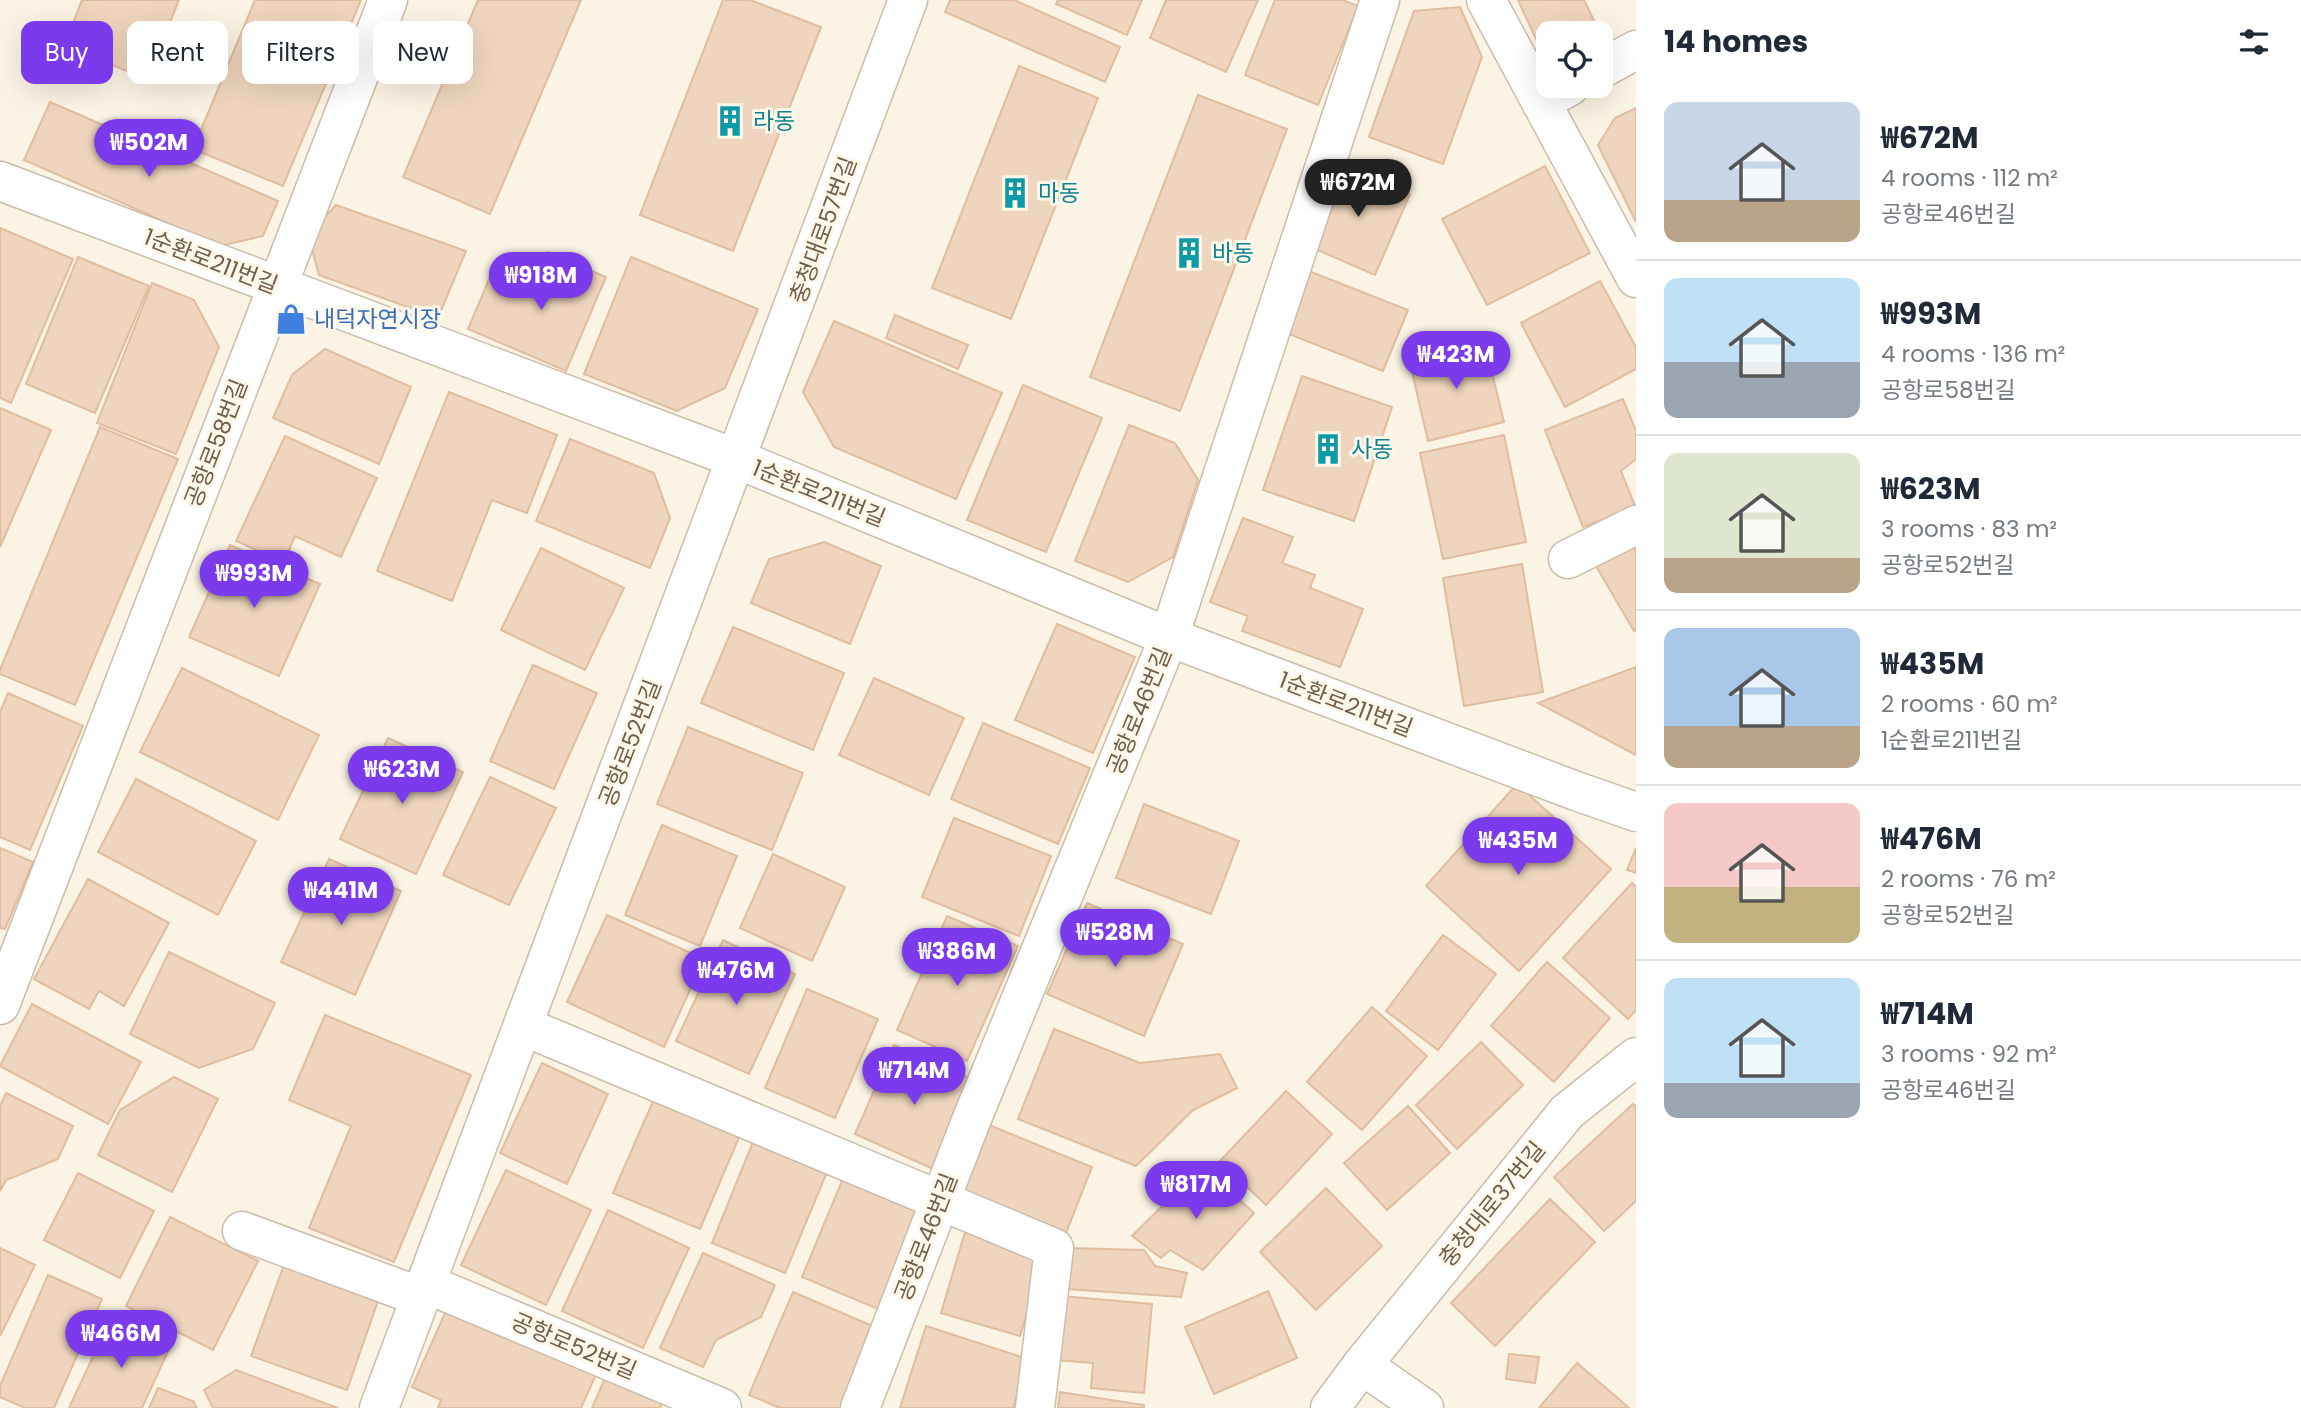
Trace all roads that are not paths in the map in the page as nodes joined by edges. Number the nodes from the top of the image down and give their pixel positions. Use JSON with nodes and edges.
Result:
{"nodes":[{"id":1,"x":388,"y":0,"type":"edge"},
{"id":2,"x":908,"y":0,"type":"edge"},
{"id":3,"x":1380,"y":0,"type":"edge"},
{"id":4,"x":1486,"y":0,"type":"edge"},
{"id":5,"x":1636,"y":50,"type":"edge"},
{"id":6,"x":1613,"y":62,"type":"edge"},
{"id":7,"x":1536,"y":67,"type":"edge"},
{"id":8,"x":1558,"y":98,"type":"edge"},
{"id":9,"x":0,"y":181,"type":"edge"},
{"id":10,"x":1636,"y":278,"type":"edge"},
{"id":11,"x":277,"y":286,"type":"junction"},
{"id":12,"x":737,"y":459,"type":"junction"},
{"id":13,"x":1636,"y":524,"type":"edge"},
{"id":14,"x":1568,"y":559,"type":"dead end"},
{"id":15,"x":1170,"y":637,"type":"junction"},
{"id":16,"x":1636,"y":812,"type":"edge"},
{"id":17,"x":0,"y":1005,"type":"edge"},
{"id":18,"x":523,"y":1026,"type":"junction"},
{"id":19,"x":1636,"y":1057,"type":"edge"},
{"id":20,"x":940,"y":1202,"type":"junction"},
{"id":21,"x":242,"y":1231,"type":"dead end"},
{"id":22,"x":424,"y":1290,"type":"junction"},
{"id":23,"x":1362,"y":1364,"type":"junction"},
{"id":24,"x":379,"y":1408,"type":"edge"},
{"id":25,"x":722,"y":1408,"type":"edge"},
{"id":26,"x":860,"y":1408,"type":"edge"},
{"id":27,"x":1035,"y":1408,"type":"edge"},
{"id":28,"x":1330,"y":1408,"type":"edge"},
{"id":29,"x":1424,"y":1408,"type":"edge"}],
"edges":[{"from":1,"to":11,"type":"street","name":"공항로58번길"},
{"from":2,"to":12,"type":"street","name":"충청대로57번길"},
{"from":3,"to":15,"type":"street","name":"공항로46번길"},
{"from":4,"to":7,"type":"street"},
{"from":5,"to":6,"type":"street"},
{"from":8,"to":10,"type":"street"},
{"from":9,"to":11,"type":"street","name":"1순환로211번길"},
{"from":11,"to":12,"type":"street","name":"1순환로211번길"},
{"from":11,"to":17,"type":"street","name":"공항로58번길"},
{"from":12,"to":15,"type":"street","name":"1순환로211번길"},
{"from":12,"to":18,"type":"street","name":"공항로52번길"},
{"from":13,"to":14,"type":"street"},
{"from":15,"to":16,"type":"street","name":"1순환로211번길"},
{"from":15,"to":20,"type":"street","name":"공항로46번길"},
{"from":18,"to":20,"type":"street"},
{"from":18,"to":22,"type":"street","name":"공항로52번길"},
{"from":19,"to":23,"type":"street","name":"충청대로37번길"},
{"from":20,"to":26,"type":"street","name":"공항로46번길"},
{"from":20,"to":27,"type":"street"},
{"from":21,"to":22,"type":"street"},
{"from":22,"to":24,"type":"street","name":"공항로52번길"},
{"from":22,"to":25,"type":"street","name":"공항로52번길"},
{"from":23,"to":28,"type":"street","name":"충청대로37번길"},
{"from":23,"to":29,"type":"street"}]}
